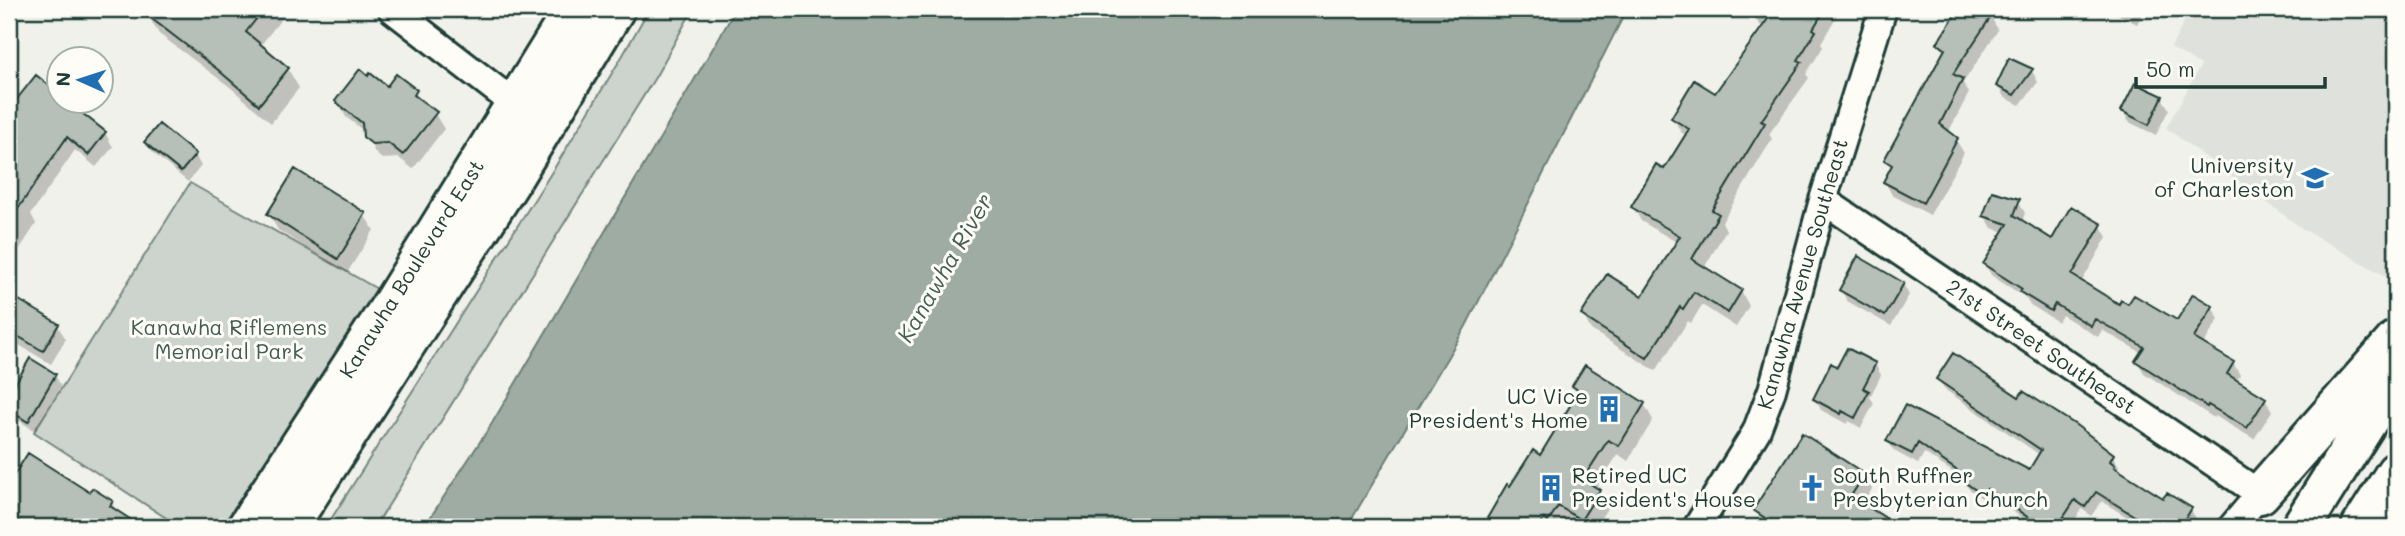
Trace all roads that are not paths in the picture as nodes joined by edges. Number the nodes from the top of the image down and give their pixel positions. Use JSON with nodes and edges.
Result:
{"nodes":[{"id":1,"x":392,"y":9,"type":"edge"},
{"id":2,"x":575,"y":9,"type":"edge"},
{"id":3,"x":615,"y":9,"type":"edge"},
{"id":4,"x":1883,"y":9,"type":"edge"},
{"id":5,"x":530,"y":116,"type":"junction"},
{"id":6,"x":1823,"y":200,"type":"junction"},
{"id":7,"x":2396,"y":340,"type":"edge"},
{"id":8,"x":2396,"y":376,"type":"edge"},
{"id":9,"x":2396,"y":472,"type":"edge"},
{"id":10,"x":2255,"y":511,"type":"edge"},
{"id":11,"x":1699,"y":526,"type":"edge"},
{"id":12,"x":247,"y":527,"type":"edge"},
{"id":13,"x":288,"y":527,"type":"edge"},
{"id":14,"x":2232,"y":527,"type":"edge"},
{"id":15,"x":2301,"y":527,"type":"edge"},
{"id":16,"x":2361,"y":527,"type":"edge"}],
"edges":[{"from":1,"to":5,"type":"street"},
{"from":2,"to":5,"type":"main road","name":"Kanawha Boulevard East"},
{"from":3,"to":5,"type":"main road","name":"Kanawha Boulevard East"},
{"from":4,"to":6,"type":"street","name":"Kanawha Avenue Southeast"},
{"from":5,"to":12,"type":"main road","name":"Kanawha Boulevard East"},
{"from":5,"to":13,"type":"main road","name":"Kanawha Boulevard East"},
{"from":6,"to":10,"type":"street","name":"21st Street Southeast"},
{"from":6,"to":11,"type":"street","name":"Kanawha Avenue Southeast"},
{"from":7,"to":10,"type":"main road"},
{"from":8,"to":15,"type":"main road"},
{"from":9,"to":16,"type":"main road"},
{"from":10,"to":14,"type":"street"}]}
